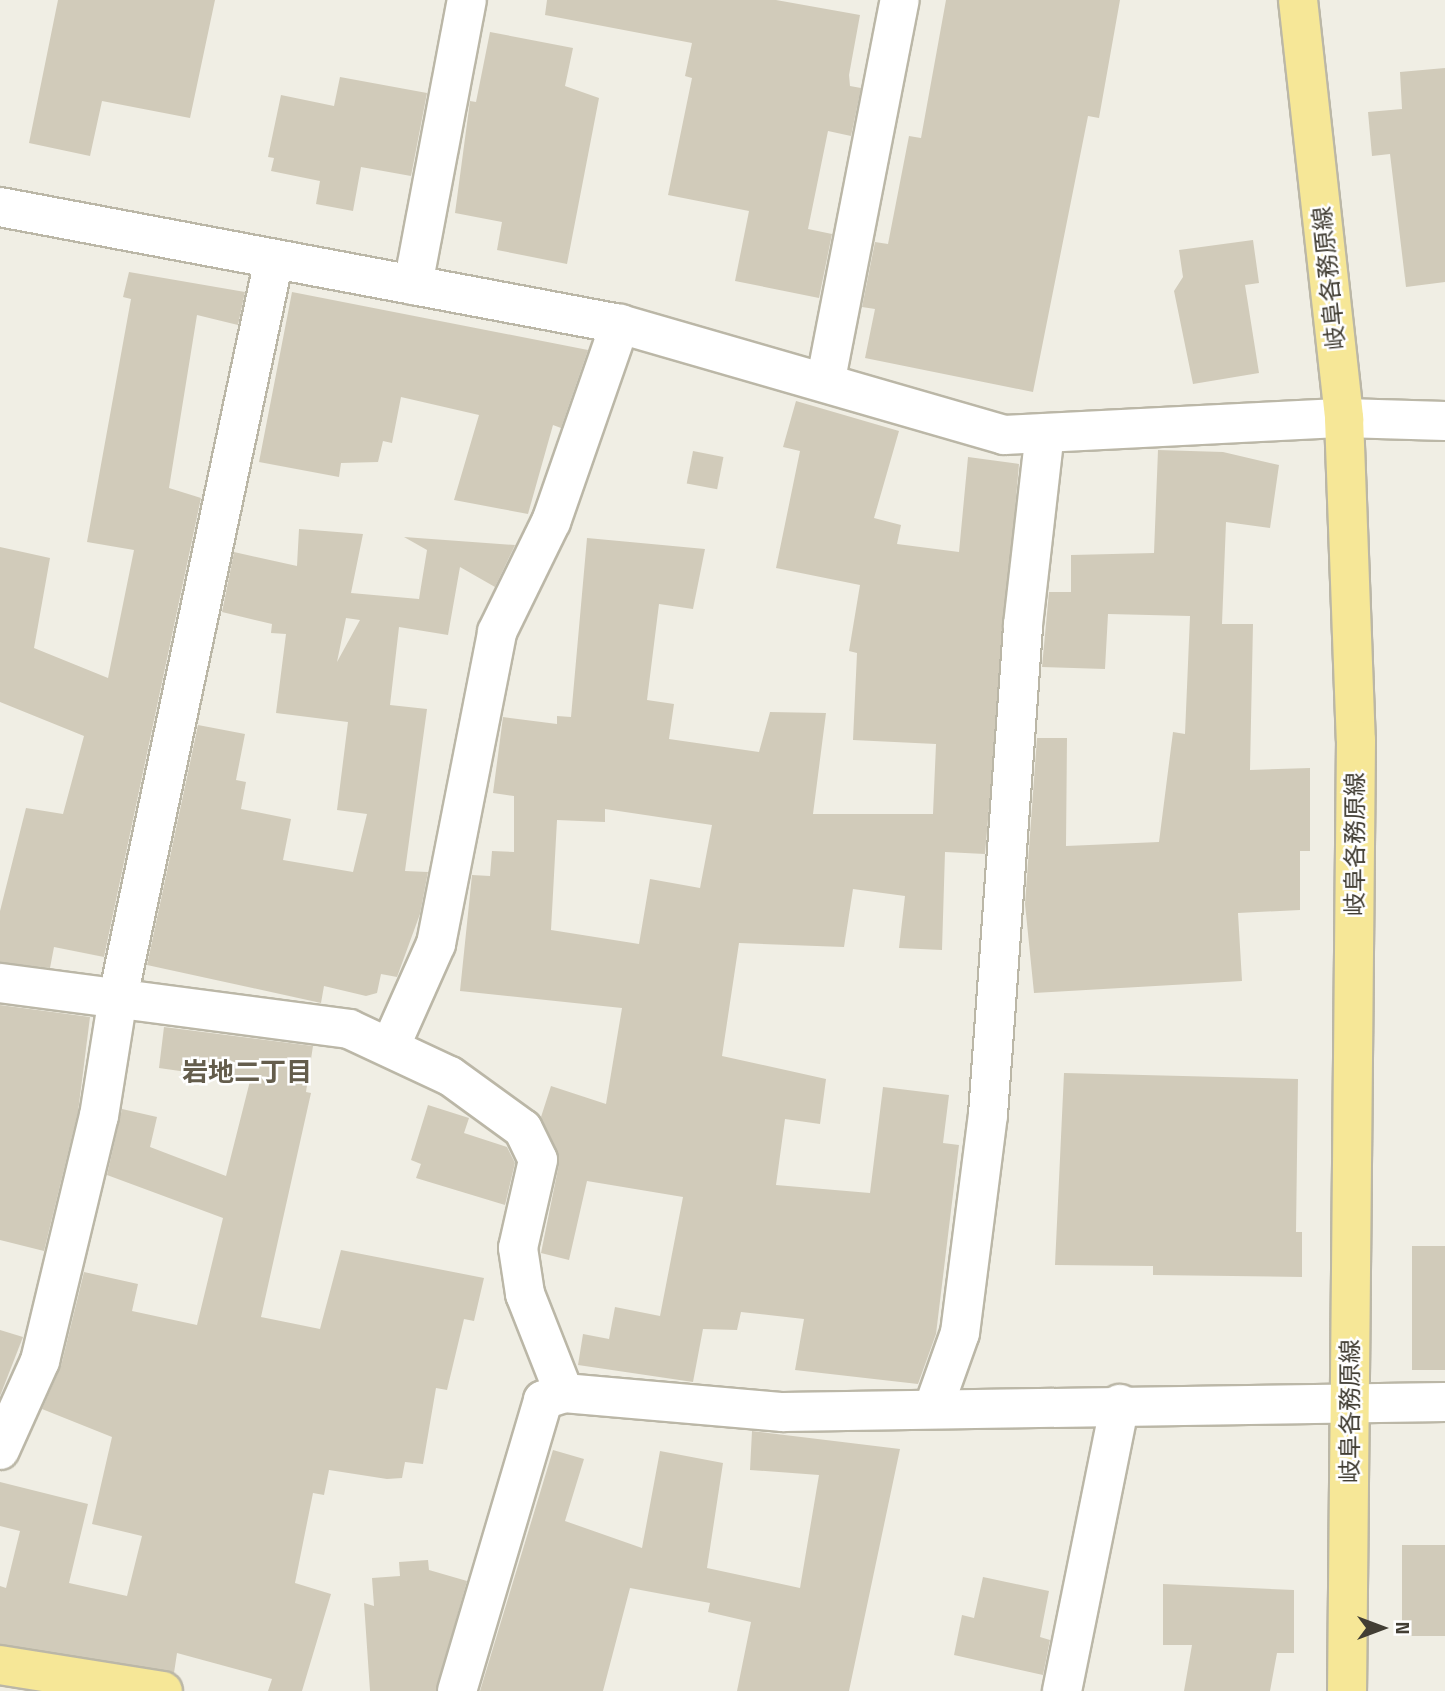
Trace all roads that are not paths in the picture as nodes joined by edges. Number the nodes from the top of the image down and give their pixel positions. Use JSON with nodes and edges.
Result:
{"nodes":[{"id":1,"x":467,"y":0,"type":"edge"},
{"id":2,"x":900,"y":0,"type":"edge"},
{"id":3,"x":1298,"y":0,"type":"edge"},
{"id":4,"x":0,"y":207,"type":"edge"},
{"id":5,"x":274,"y":258,"type":"junction"},
{"id":6,"x":413,"y":285,"type":"junction"},
{"id":7,"x":620,"y":324,"type":"junction"},
{"id":8,"x":826,"y":379,"type":"junction"},
{"id":9,"x":1344,"y":418,"type":"junction"},
{"id":10,"x":1445,"y":421,"type":"edge"},
{"id":11,"x":1045,"y":433,"type":"junction"},
{"id":12,"x":0,"y":982,"type":"edge"},
{"id":13,"x":118,"y":997,"type":"junction"},
{"id":14,"x":391,"y":1045,"type":"junction"},
{"id":15,"x":564,"y":1393,"type":"junction"},
{"id":16,"x":1350,"y":1401,"type":"junction"},
{"id":17,"x":1445,"y":1402,"type":"edge"},
{"id":18,"x":1120,"y":1404,"type":"junction"},
{"id":19,"x":934,"y":1406,"type":"junction"},
{"id":20,"x":0,"y":1450,"type":"edge"},
{"id":21,"x":0,"y":1665,"type":"edge"},
{"id":22,"x":163,"y":1691,"type":"edge"},
{"id":23,"x":457,"y":1691,"type":"edge"},
{"id":24,"x":1062,"y":1691,"type":"edge"},
{"id":25,"x":1348,"y":1691,"type":"edge"}],
"edges":[{"from":1,"to":6,"type":"street"},
{"from":2,"to":8,"type":"street"},
{"from":3,"to":9,"type":"main road","name":"岐阜各務原線"},
{"from":4,"to":5,"type":"street"},
{"from":5,"to":6,"type":"street"},
{"from":5,"to":13,"type":"street"},
{"from":6,"to":7,"type":"street"},
{"from":7,"to":8,"type":"street"},
{"from":7,"to":14,"type":"street"},
{"from":8,"to":11,"type":"street"},
{"from":9,"to":10,"type":"street"},
{"from":9,"to":11,"type":"street"},
{"from":9,"to":16,"type":"main road","name":"岐阜各務原線"},
{"from":11,"to":19,"type":"street"},
{"from":12,"to":13,"type":"street"},
{"from":13,"to":14,"type":"street"},
{"from":13,"to":20,"type":"street"},
{"from":14,"to":15,"type":"street"},
{"from":15,"to":19,"type":"street"},
{"from":15,"to":23,"type":"street"},
{"from":16,"to":17,"type":"street"},
{"from":16,"to":18,"type":"street"},
{"from":16,"to":25,"type":"main road","name":"岐阜各務原線"},
{"from":18,"to":19,"type":"street"},
{"from":18,"to":24,"type":"street"},
{"from":21,"to":22,"type":"main road"}]}
